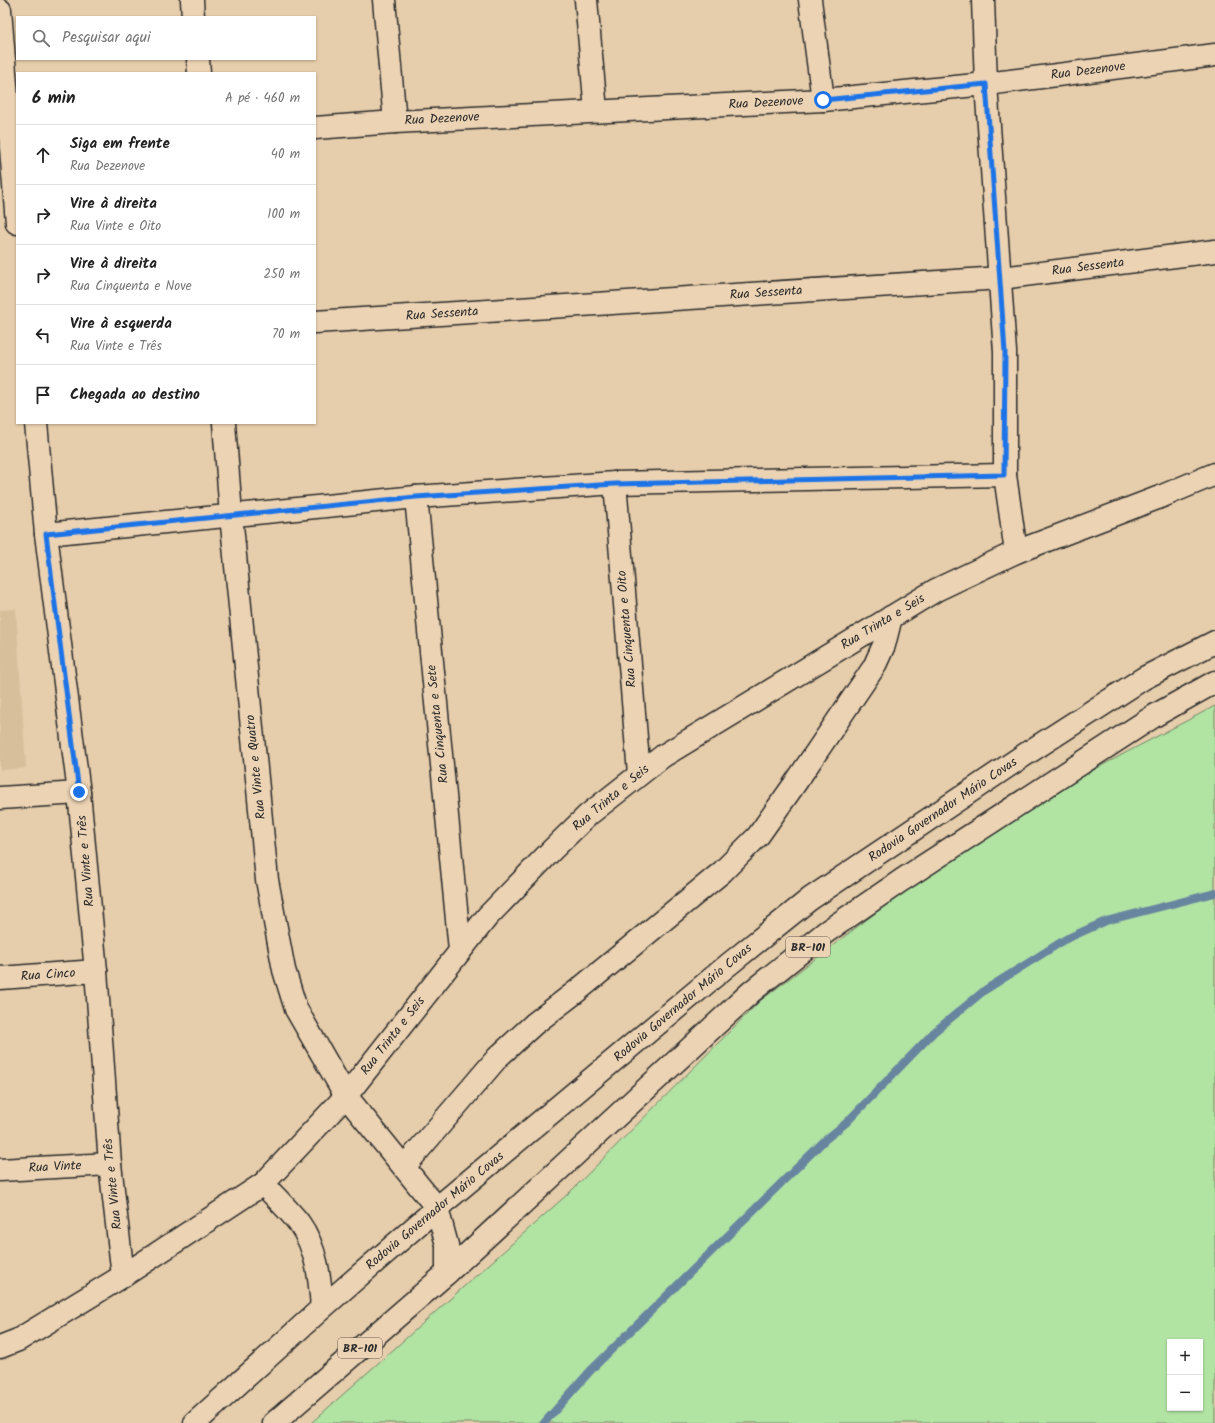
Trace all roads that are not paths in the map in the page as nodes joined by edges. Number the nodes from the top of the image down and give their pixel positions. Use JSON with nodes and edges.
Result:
{"nodes":[{"id":1,"x":192,"y":0,"type":"edge"},
{"id":2,"x":384,"y":0,"type":"edge"},
{"id":3,"x":586,"y":0,"type":"edge"},
{"id":4,"x":810,"y":0,"type":"edge"},
{"id":5,"x":983,"y":0,"type":"edge"},
{"id":6,"x":0,"y":10,"type":"edge"},
{"id":7,"x":194,"y":16,"type":"edge"},
{"id":8,"x":1215,"y":55,"type":"edge"},
{"id":9,"x":198,"y":60,"type":"edge"},
{"id":10,"x":199,"y":72,"type":"edge"},
{"id":11,"x":986,"y":84,"type":"junction"},
{"id":12,"x":823,"y":100,"type":"junction"},
{"id":13,"x":596,"y":111,"type":"junction"},
{"id":14,"x":394,"y":122,"type":"junction"},
{"id":15,"x":316,"y":128,"type":"edge"},
{"id":16,"x":9,"y":152,"type":"edge"},
{"id":17,"x":16,"y":214,"type":"edge"},
{"id":18,"x":1215,"y":251,"type":"edge"},
{"id":19,"x":1000,"y":278,"type":"junction"},
{"id":20,"x":316,"y":322,"type":"edge"},
{"id":21,"x":36,"y":424,"type":"edge"},
{"id":22,"x":224,"y":424,"type":"edge"},
{"id":23,"x":1215,"y":474,"type":"edge"},
{"id":24,"x":1004,"y":475,"type":"junction"},
{"id":25,"x":615,"y":484,"type":"junction"},
{"id":26,"x":416,"y":497,"type":"junction"},
{"id":27,"x":231,"y":515,"type":"junction"},
{"id":28,"x":46,"y":534,"type":"junction"},
{"id":29,"x":1016,"y":552,"type":"junction"},
{"id":30,"x":891,"y":617,"type":"junction"},
{"id":31,"x":1215,"y":642,"type":"edge"},
{"id":32,"x":1215,"y":682,"type":"edge"},
{"id":33,"x":639,"y":774,"type":"junction"},
{"id":34,"x":79,"y":792,"type":"junction"},
{"id":35,"x":0,"y":798,"type":"edge"},
{"id":36,"x":460,"y":950,"type":"junction"},
{"id":37,"x":96,"y":971,"type":"junction"},
{"id":38,"x":0,"y":978,"type":"edge"},
{"id":39,"x":346,"y":1096,"type":"junction"},
{"id":40,"x":110,"y":1164,"type":"junction"},
{"id":41,"x":404,"y":1167,"type":"junction"},
{"id":42,"x":0,"y":1170,"type":"edge"},
{"id":43,"x":263,"y":1184,"type":"junction"},
{"id":44,"x":437,"y":1208,"type":"junction"},
{"id":45,"x":447,"y":1273,"type":"junction"},
{"id":46,"x":123,"y":1276,"type":"junction"},
{"id":47,"x":322,"y":1308,"type":"junction"},
{"id":48,"x":0,"y":1347,"type":"edge"},
{"id":49,"x":195,"y":1423,"type":"edge"},
{"id":50,"x":274,"y":1423,"type":"edge"}],
"edges":[{"from":1,"to":7,"type":"main road"},
{"from":2,"to":14,"type":"main road"},
{"from":3,"to":13,"type":"main road"},
{"from":4,"to":12,"type":"main road"},
{"from":5,"to":11,"type":"main road"},
{"from":6,"to":16,"type":"main road"},
{"from":8,"to":11,"type":"main road","name":"Rua Dezenove"},
{"from":9,"to":10,"type":"main road"},
{"from":11,"to":12,"type":"main road","name":"Rua Dezenove"},
{"from":11,"to":19,"type":"main road"},
{"from":12,"to":13,"type":"main road","name":"Rua Dezenove"},
{"from":13,"to":14,"type":"main road","name":"Rua Dezenove"},
{"from":14,"to":15,"type":"main road","name":"Rua Dezenove"},
{"from":16,"to":17,"type":"main road"},
{"from":18,"to":19,"type":"main road","name":"Rua Sessenta"},
{"from":19,"to":20,"type":"main road","name":"Rua Sessenta"},
{"from":19,"to":24,"type":"main road"},
{"from":21,"to":28,"type":"main road","name":"Rua Vinte e Três"},
{"from":22,"to":27,"type":"main road","name":"Rua Vinte e Quatro"},
{"from":23,"to":29,"type":"main road","name":"Rua Trinta e Seis"},
{"from":24,"to":25,"type":"main road"},
{"from":24,"to":29,"type":"main road"},
{"from":25,"to":26,"type":"main road"},
{"from":25,"to":33,"type":"main road","name":"Rua Cinquenta e Oito"},
{"from":26,"to":27,"type":"main road"},
{"from":26,"to":36,"type":"main road","name":"Rua Cinquenta e Sete"},
{"from":27,"to":28,"type":"main road"},
{"from":27,"to":39,"type":"main road","name":"Rua Vinte e Quatro"},
{"from":28,"to":34,"type":"main road","name":"Rua Vinte e Três"},
{"from":29,"to":30,"type":"main road","name":"Rua Trinta e Seis"},
{"from":30,"to":33,"type":"main road","name":"Rua Trinta e Seis"},
{"from":30,"to":41,"type":"main road"},
{"from":31,"to":44,"type":"main road","name":"Rodovia Governador Mário Covas","number":"BR-101"},
{"from":32,"to":45,"type":"main road","number":"BR-101"},
{"from":33,"to":36,"type":"main road","name":"Rua Trinta e Seis"},
{"from":34,"to":35,"type":"main road"},
{"from":34,"to":37,"type":"main road","name":"Rua Vinte e Três"},
{"from":36,"to":39,"type":"main road","name":"Rua Trinta e Seis"},
{"from":37,"to":38,"type":"main road","name":"Rua Cinco"},
{"from":37,"to":40,"type":"main road","name":"Rua Vinte e Três"},
{"from":39,"to":41,"type":"main road","name":"Rua Vinte e Quatro"},
{"from":39,"to":43,"type":"main road","name":"Rua Trinta e Seis"},
{"from":40,"to":42,"type":"main road","name":"Rua Vinte"},
{"from":40,"to":46,"type":"main road","name":"Rua Vinte e Três"},
{"from":41,"to":44,"type":"main road","name":"Rua Vinte e Quatro"},
{"from":43,"to":46,"type":"main road","name":"Rua Trinta e Seis"},
{"from":43,"to":47,"type":"main road"},
{"from":44,"to":45,"type":"main road"},
{"from":44,"to":47,"type":"main road","name":"Rodovia Governador Mário Covas","number":"BR-101"},
{"from":45,"to":50,"type":"main road","number":"BR-101"},
{"from":46,"to":48,"type":"main road","name":"Rua Trinta e Seis"},
{"from":47,"to":49,"type":"main road","name":"Rodovia Governador Mário Covas","number":"BR-101"}]}
